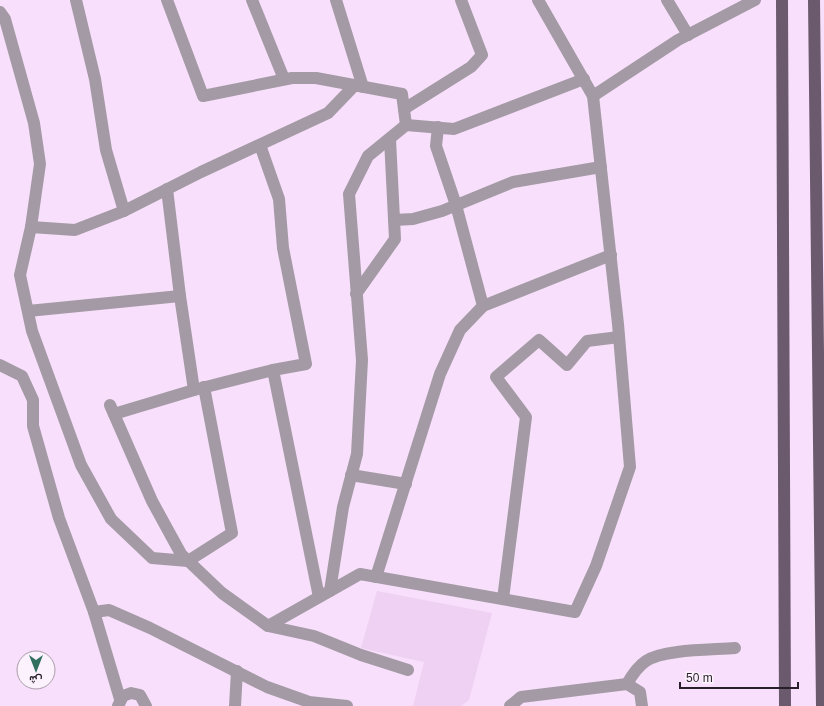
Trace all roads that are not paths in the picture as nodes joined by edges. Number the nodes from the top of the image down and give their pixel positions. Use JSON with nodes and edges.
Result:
{"nodes":[{"id":1,"x":76,"y":0,"type":"edge"},
{"id":2,"x":167,"y":0,"type":"edge"},
{"id":3,"x":252,"y":0,"type":"edge"},
{"id":4,"x":336,"y":0,"type":"edge"},
{"id":5,"x":461,"y":0,"type":"edge"},
{"id":6,"x":538,"y":0,"type":"edge"},
{"id":7,"x":667,"y":0,"type":"edge"},
{"id":8,"x":755,"y":0,"type":"edge"},
{"id":9,"x":782,"y":0,"type":"edge"},
{"id":10,"x":814,"y":0,"type":"edge"},
{"id":11,"x":0,"y":12,"type":"edge"},
{"id":12,"x":688,"y":35,"type":"junction"},
{"id":13,"x":584,"y":79,"type":"junction"},
{"id":14,"x":284,"y":80,"type":"junction"},
{"id":15,"x":359,"y":86,"type":"junction"},
{"id":16,"x":593,"y":96,"type":"junction"},
{"id":17,"x":404,"y":109,"type":"junction"},
{"id":18,"x":406,"y":125,"type":"junction"},
{"id":19,"x":438,"y":128,"type":"junction"},
{"id":20,"x":390,"y":139,"type":"junction"},
{"id":21,"x":260,"y":145,"type":"junction"},
{"id":22,"x":601,"y":167,"type":"junction"},
{"id":23,"x":167,"y":189,"type":"junction"},
{"id":24,"x":456,"y":205,"type":"junction"},
{"id":25,"x":124,"y":211,"type":"junction"},
{"id":26,"x":394,"y":220,"type":"junction"},
{"id":27,"x":30,"y":227,"type":"junction"},
{"id":28,"x":611,"y":255,"type":"junction"},
{"id":29,"x":356,"y":294,"type":"junction"},
{"id":30,"x":180,"y":296,"type":"junction"},
{"id":31,"x":483,"y":306,"type":"junction"},
{"id":32,"x":28,"y":311,"type":"junction"},
{"id":33,"x":619,"y":337,"type":"junction"},
{"id":34,"x":0,"y":365,"type":"edge"},
{"id":35,"x":273,"y":370,"type":"junction"},
{"id":36,"x":199,"y":388,"type":"junction"},
{"id":37,"x":351,"y":475,"type":"junction"},
{"id":38,"x":406,"y":484,"type":"junction"},
{"id":39,"x":822,"y":520,"type":"edge"},
{"id":40,"x":188,"y":561,"type":"junction"},
{"id":41,"x":376,"y":577,"type":"junction"},
{"id":42,"x":330,"y":591,"type":"junction"},
{"id":43,"x":319,"y":597,"type":"junction"},
{"id":44,"x":503,"y":599,"type":"junction"},
{"id":45,"x":94,"y":612,"type":"junction"},
{"id":46,"x":268,"y":626,"type":"junction"},
{"id":47,"x":735,"y":648,"type":"dead end"},
{"id":48,"x":408,"y":670,"type":"dead end"},
{"id":49,"x":237,"y":671,"type":"junction"},
{"id":50,"x":627,"y":684,"type":"junction"},
{"id":51,"x":119,"y":703,"type":"edge"},
{"id":52,"x":146,"y":706,"type":"edge"},
{"id":53,"x":235,"y":706,"type":"edge"},
{"id":54,"x":346,"y":706,"type":"edge"},
{"id":55,"x":510,"y":706,"type":"edge"},
{"id":56,"x":642,"y":706,"type":"edge"},
{"id":57,"x":785,"y":706,"type":"edge"},
{"id":58,"x":822,"y":706,"type":"edge"}],
"edges":[{"from":1,"to":25,"type":"street"},
{"from":2,"to":14,"type":"street"},
{"from":3,"to":14,"type":"street"},
{"from":4,"to":15,"type":"street"},
{"from":5,"to":17,"type":"street"},
{"from":6,"to":13,"type":"street"},
{"from":7,"to":12,"type":"street"},
{"from":8,"to":12,"type":"street"},
{"from":9,"to":57,"type":"main road"},
{"from":10,"to":39,"type":"main road"},
{"from":11,"to":27,"type":"street"},
{"from":12,"to":16,"type":"street"},
{"from":13,"to":16,"type":"street"},
{"from":13,"to":19,"type":"street"},
{"from":14,"to":15,"type":"street"},
{"from":15,"to":17,"type":"street"},
{"from":15,"to":21,"type":"street"},
{"from":16,"to":22,"type":"street"},
{"from":17,"to":18,"type":"street"},
{"from":18,"to":19,"type":"street"},
{"from":18,"to":20,"type":"street"},
{"from":19,"to":24,"type":"street"},
{"from":20,"to":26,"type":"street"},
{"from":20,"to":29,"type":"street"},
{"from":21,"to":23,"type":"street"},
{"from":21,"to":35,"type":"street"},
{"from":22,"to":24,"type":"street"},
{"from":22,"to":28,"type":"street"},
{"from":23,"to":25,"type":"street"},
{"from":23,"to":30,"type":"street"},
{"from":24,"to":26,"type":"street"},
{"from":24,"to":31,"type":"street"},
{"from":25,"to":27,"type":"street"},
{"from":26,"to":29,"type":"street"},
{"from":27,"to":32,"type":"street"},
{"from":28,"to":31,"type":"street"},
{"from":28,"to":33,"type":"street"},
{"from":29,"to":37,"type":"street"},
{"from":30,"to":32,"type":"street"},
{"from":30,"to":36,"type":"street"},
{"from":31,"to":38,"type":"street"},
{"from":32,"to":40,"type":"street"},
{"from":33,"to":44,"type":"street"},
{"from":33,"to":44,"type":"street"},
{"from":34,"to":45,"type":"street"},
{"from":35,"to":36,"type":"street"},
{"from":35,"to":43,"type":"street"},
{"from":36,"to":40,"type":"street"},
{"from":36,"to":40,"type":"street"},
{"from":37,"to":38,"type":"street"},
{"from":37,"to":42,"type":"street"},
{"from":38,"to":41,"type":"street"},
{"from":39,"to":58,"type":"main road"},
{"from":40,"to":46,"type":"street"},
{"from":41,"to":42,"type":"street"},
{"from":41,"to":44,"type":"street"},
{"from":42,"to":43,"type":"street"},
{"from":43,"to":46,"type":"street"},
{"from":45,"to":49,"type":"street"},
{"from":45,"to":51,"type":"street"},
{"from":46,"to":48,"type":"street"},
{"from":47,"to":50,"type":"street"},
{"from":49,"to":53,"type":"street"},
{"from":49,"to":54,"type":"street"},
{"from":50,"to":55,"type":"street"},
{"from":50,"to":56,"type":"street"},
{"from":51,"to":52,"type":"street"}]}
